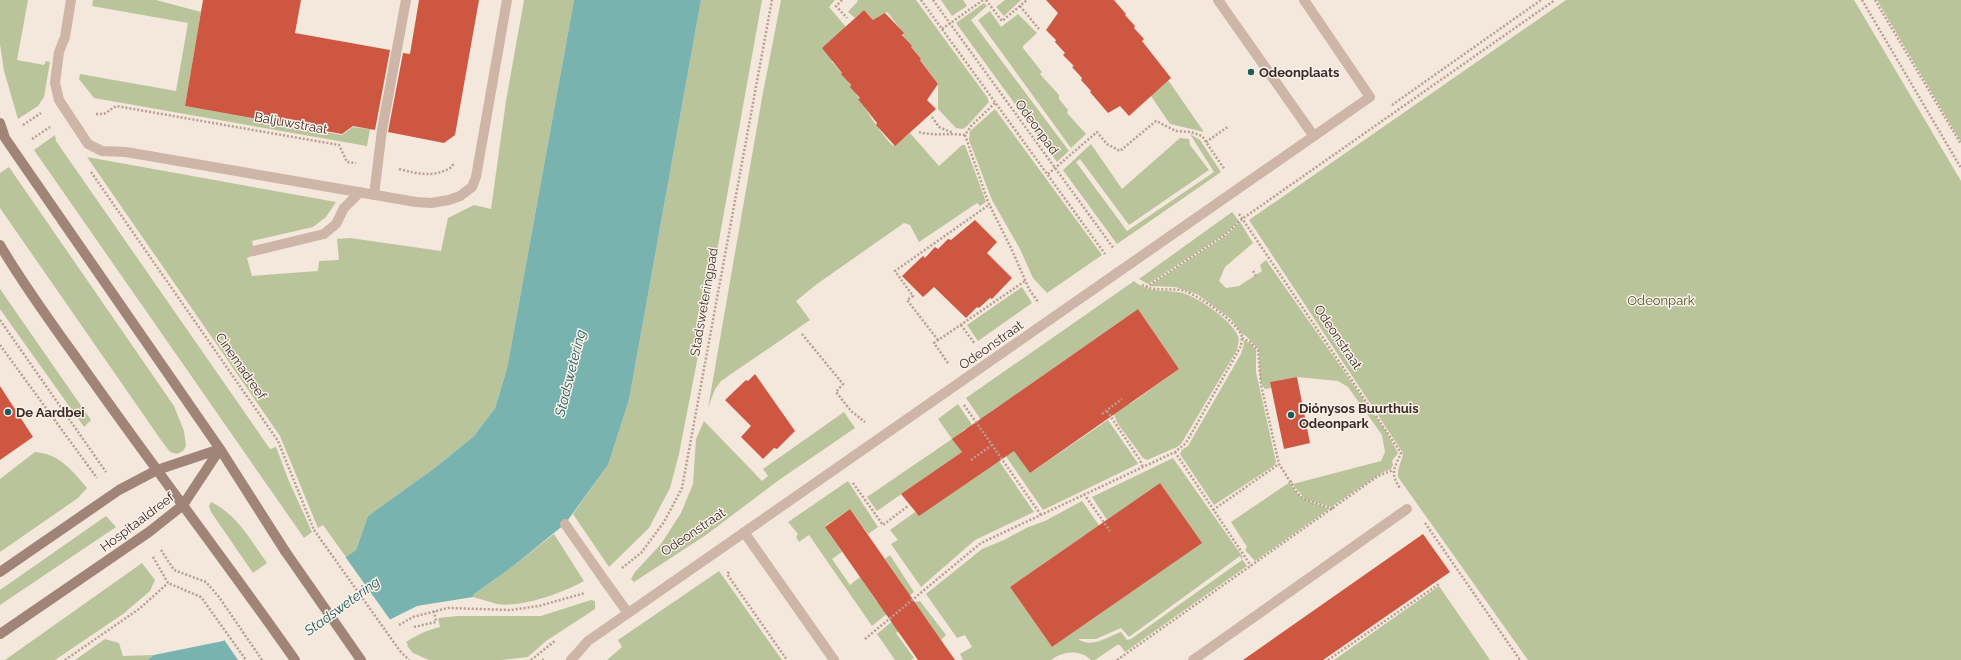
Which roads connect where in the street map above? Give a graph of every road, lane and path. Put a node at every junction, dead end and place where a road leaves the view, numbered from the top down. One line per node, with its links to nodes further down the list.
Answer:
1 (72, 0): 21 (street)
2 (406, 0): 35 (street)
3 (507, 0): 42 (street)
4 (772, 0): 90 (path, Stadsweteringpad)
5 (842, 0): 17 (path)
6 (921, 0): 19 (path, Odeonpad)
7 (933, 0): 18 (path, Odeonpad)
8 (983, 0): 18 (path)
9 (986, 0): 16 (path)
10 (1028, 0): 16 (path)
11 (1218, 0): 30 (street)
12 (1304, 0): 30 (street)
13 (1555, 0): 44 (path)
14 (1862, 0): 37 (path)
15 (1875, 0): 33 (path)
16 (1020, 6): 20 (path)
17 (847, 18)
18 (950, 22): 19 (path); 36 (path, Odeonpad)
19 (942, 29): 22 (path, Odeonpad)
20 (1039, 29)
21 (59, 100): 31 (path); 40 (street)
22 (995, 103): 29 (path); 39 (path, Odeonpad)
23 (91, 114): 35 (path, Baljuwstraat)
24 (932, 117): 28 (path)
25 (0, 123): 31 (main road)
26 (1229, 126): 32 (path)
27 (919, 132): 28 (path)
28 (955, 134): 29 (path)
29 (965, 135): 43 (path)
30 (1313, 135): 41 (street)
31 (5, 138): 66 (main road)
32 (1206, 142): 36 (path, Odeonstraat); 41 (path, Odeonstraat)
33 (1961, 144)
34 (454, 160): 35 (path, Baljuwstraat)
35 (377, 166): 42 (street)
36 (1054, 168): 39 (path, Odeonstraat); 47 (path, Odeonpad)
37 (1961, 168)
38 (90, 171): 106 (path, Cinemadreef, bridge)
39 (1048, 174): 47 (path, Odeonpad)
40 (360, 192): 42 (street); 46 (street)
41 (1230, 194): 44 (path, Odeonstraat); 48 (street, Odeonstraat)
42 (374, 195)
43 (990, 204): 51 (path); 58 (path, Odeonstraat)
44 (1242, 219): 52 (path); 73 (path, Odeonstraat)
45 (0, 245): 72 (main road)
46 (254, 251)
47 (1108, 257): 48 (path)
48 (1122, 269): 52 (path); 60 (street, Odeonstraat)
49 (1252, 271): 50 (path)
50 (1256, 276)
51 (1025, 281): 53 (path); 55 (path)
52 (1146, 287): 57 (path)
53 (1041, 305)
54 (0, 320): 74 (path)
55 (961, 325): 58 (path); 59 (path, Odeonstraat)
56 (802, 334): 64 (path)
57 (1242, 338): 67 (path); 70 (path)
58 (938, 340): 60 (path, Odeonstraat)
59 (978, 349)
60 (952, 387): 65 (path, Odeonstraat); 69 (street, Odeonstraat)
61 (1122, 399): 62 (path)
62 (1107, 411): 63 (path); 71 (path)
63 (1102, 414)
64 (869, 425)
65 (992, 445): 68 (path); 82 (path, Odeonstraat)
66 (220, 449): 72 (main road); 77 (main road, Hospitaaldreef); 105 (main road, bridge)
67 (1175, 452): 71 (path); 81 (path)
68 (971, 460)
69 (840, 464): 78 (path); 87 (street, Odeonstraat)
70 (1279, 464): 79 (path); 81 (path)
71 (1143, 468): 76 (path)
72 (157, 470): 74 (main road); 77 (main road)
73 (1393, 470): 75 (path); 79 (path)
74 (119, 490): 89 (main road)
75 (1402, 491)
76 (1084, 494): 82 (path); 85 (path)
77 (183, 505): 86 (main road, Hospitaaldreef); 104 (main road)
78 (908, 506)
79 (1333, 509): 88 (path)
80 (1407, 509): 111 (street)
81 (1213, 510): 88 (path)
82 (1041, 515): 100 (path)
83 (1423, 520): 113 (path)
84 (565, 524): 90 (street)
85 (1110, 531)
86 (150, 532): 98 (main road, Hospitaaldreef); 103 (path)
87 (744, 532): 95 (street, Odeonstraat); 109 (street)
88 (1251, 566): 110 (path)
89 (0, 572)
90 (605, 581): 93 (path, Stadsweteringpad); 95 (street)
91 (168, 583): 101 (path)
92 (1439, 584): 112 (path)
93 (434, 612): 96 (path, Stadsweteringpad); 97 (path)
94 (212, 613): 102 (path)
95 (628, 613): 108 (street, Odeonstraat)
96 (399, 625)
97 (414, 627)
98 (0, 634)
99 (560, 638): 107 (path)
100 (865, 638)
101 (65, 660)
102 (246, 660)
103 (262, 660)
104 (295, 660)
105 (361, 660)
106 (409, 660)
107 (531, 660)
108 (571, 660)
109 (834, 660)
110 (1116, 660)
111 (1193, 660)
112 (1328, 660)
113 (1520, 660)

